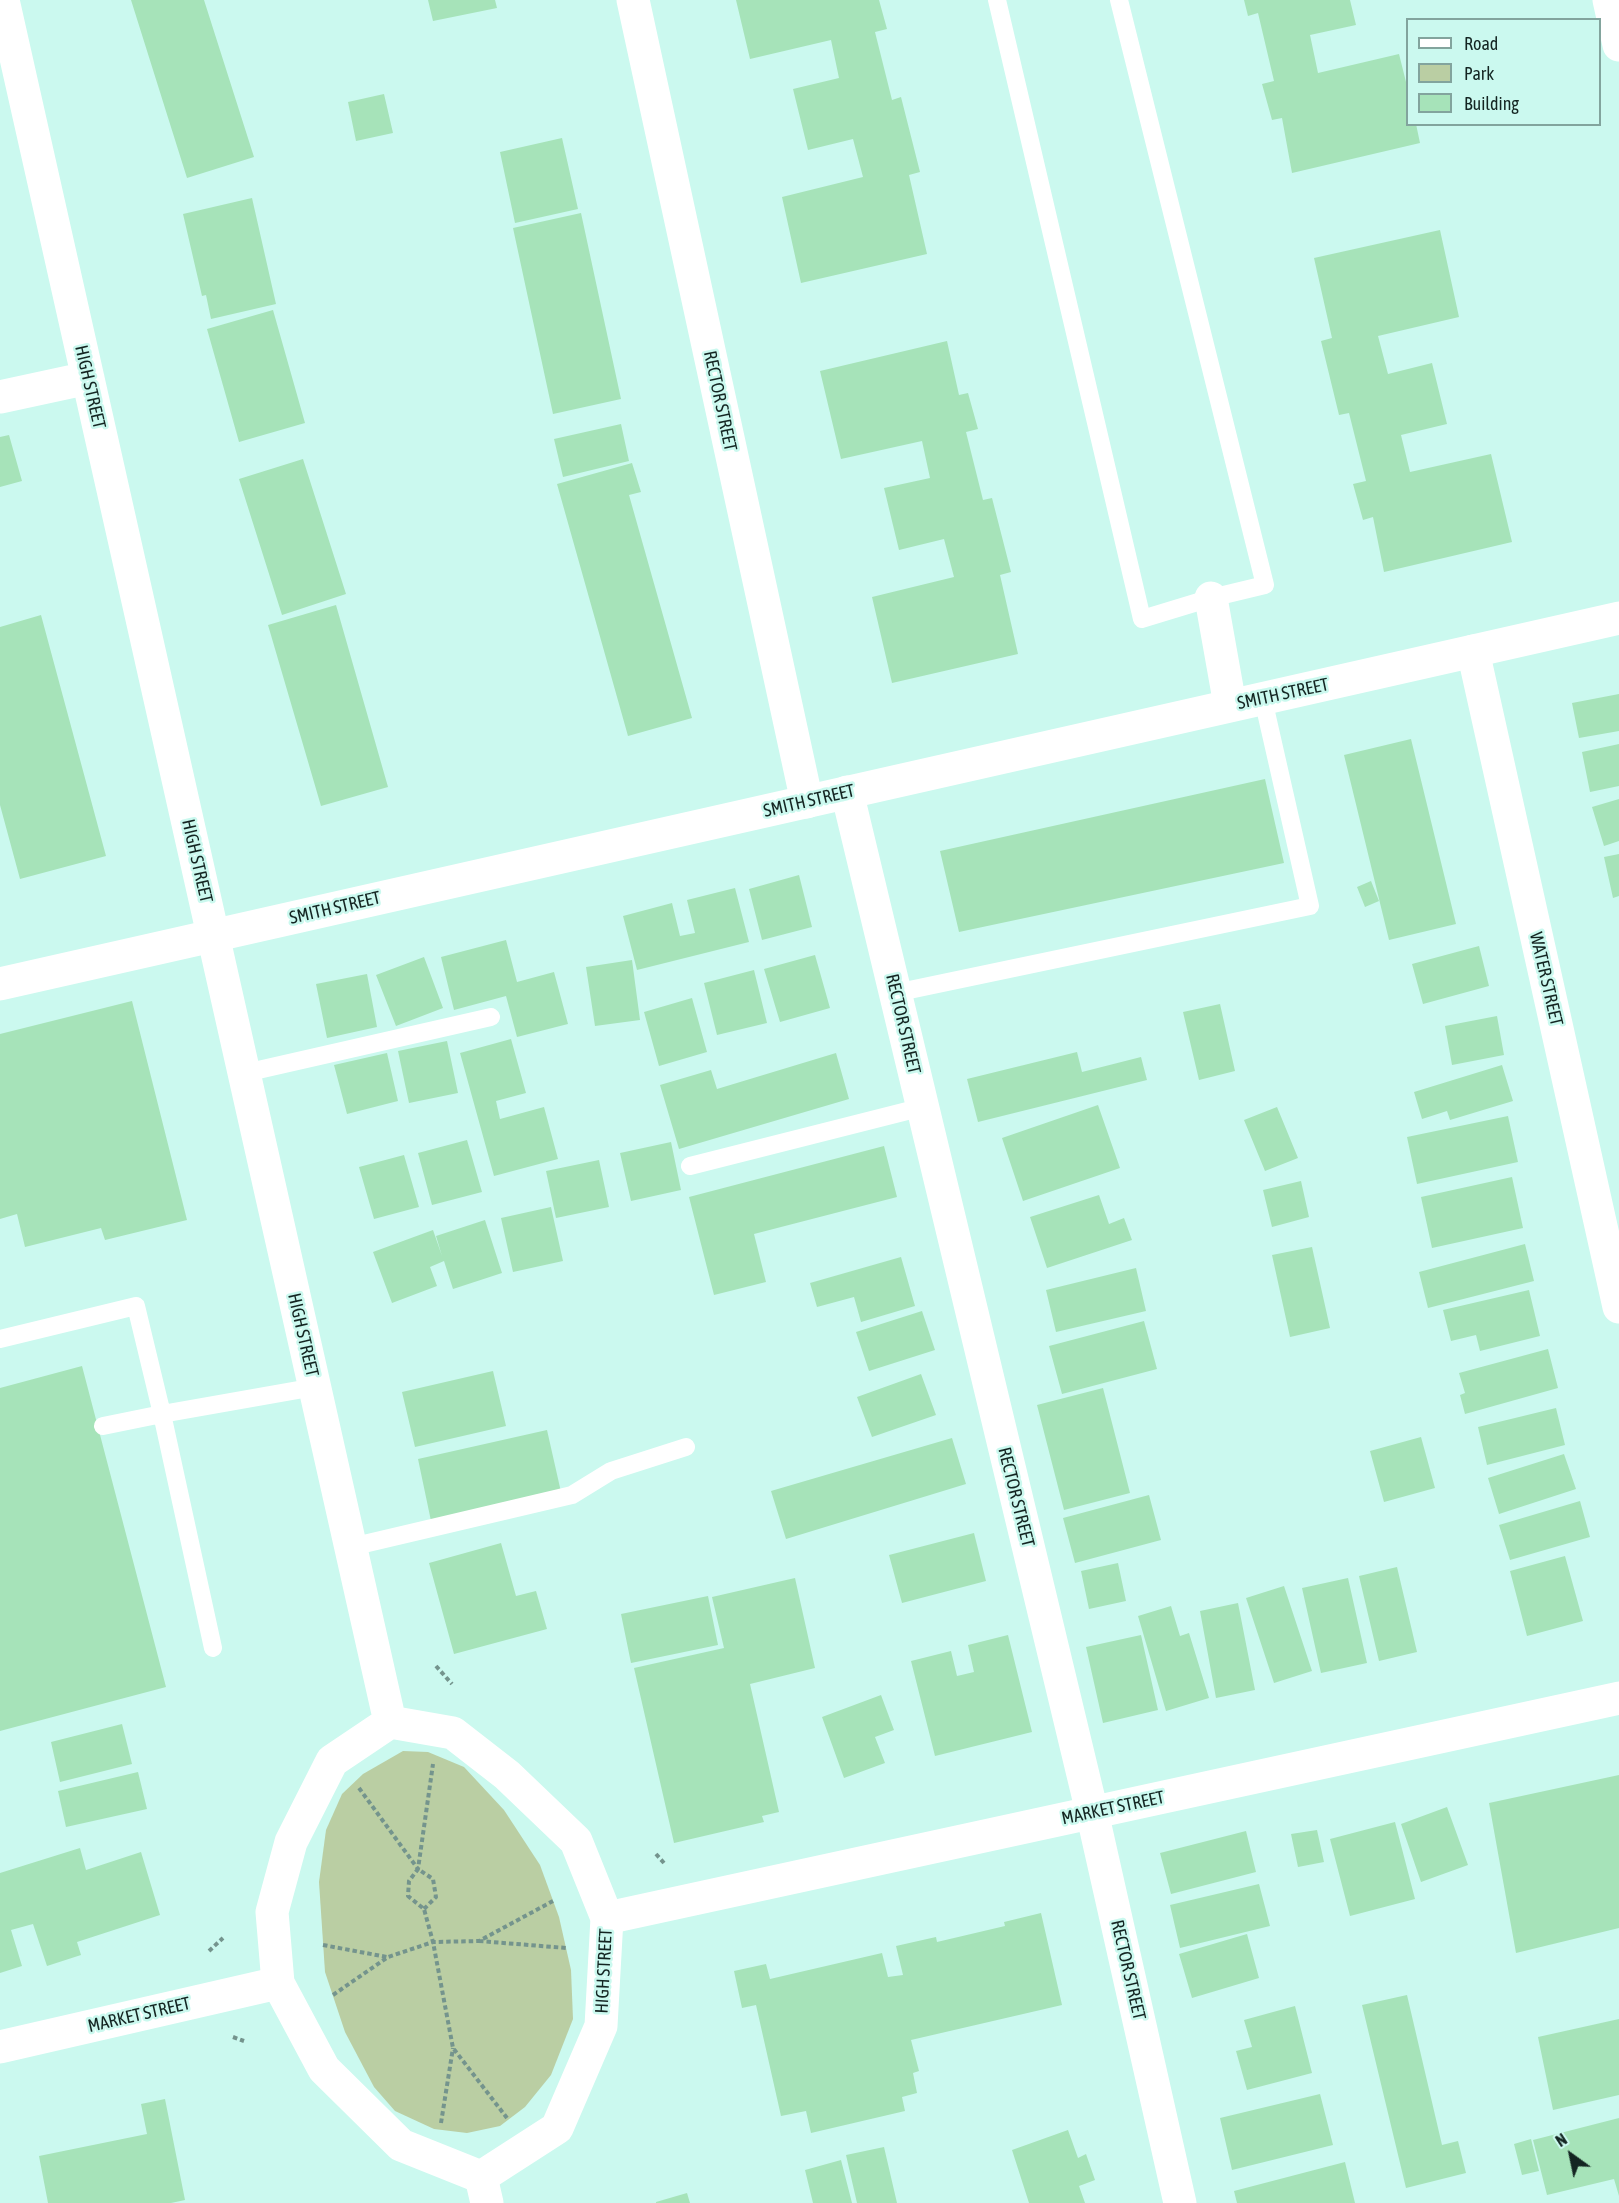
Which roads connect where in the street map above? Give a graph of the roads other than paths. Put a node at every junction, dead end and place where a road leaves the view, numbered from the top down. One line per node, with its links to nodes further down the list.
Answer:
1 (3, 0): 7 (street, HIGH STREET)
2 (633, 0): 15 (street, RECTOR STREET)
3 (997, 0): 9 (lane)
4 (1119, 0): 9 (lane)
5 (1609, 0): 6 (street)
6 (1619, 45)
7 (88, 378): 8 (street); 16 (street, HIGH STREET)
8 (0, 397)
9 (1211, 598): 13 (street)
10 (1619, 618): 11 (street, SMITH STREET)
11 (1473, 651): 12 (street, SMITH STREET); 23 (street, WATER STREET)
12 (1263, 699): 13 (street, SMITH STREET); 18 (lane)
13 (1230, 705): 14 (street, SMITH STREET)
14 (847, 792): 15 (street, SMITH STREET); 18 (street, RECTOR STREET)
15 (807, 801): 16 (street, SMITH STREET)
16 (213, 935): 17 (street, SMITH STREET); 20 (street, HIGH STREET)
17 (0, 984)
18 (895, 993): 21 (street, RECTOR STREET)
19 (490, 1017): 20 (lane)
20 (245, 1073): 25 (street, HIGH STREET)
21 (922, 1107): 22 (lane); 33 (street, RECTOR STREET)
22 (690, 1166)
23 (1619, 1307)
24 (0, 1339): 26 (lane)
25 (315, 1387): 26 (lane); 29 (street, HIGH STREET)
26 (162, 1414): 27 (lane); 30 (lane)
27 (103, 1426)
28 (686, 1447): 29 (lane)
29 (351, 1546): 32 (street, HIGH STREET)
30 (213, 1648)
31 (1619, 1698): 33 (street, MARKET STREET)
32 (390, 1722): 34 (street, HIGH STREET); 35 (street, HIGH STREET)
33 (1092, 1812): 34 (street, MARKET STREET); 38 (street, RECTOR STREET)
34 (607, 1918): 37 (street, HIGH STREET)
35 (278, 1983): 36 (street, MARKET STREET); 37 (street, HIGH STREET)
36 (0, 2047)
37 (484, 2190)
38 (1180, 2203)

